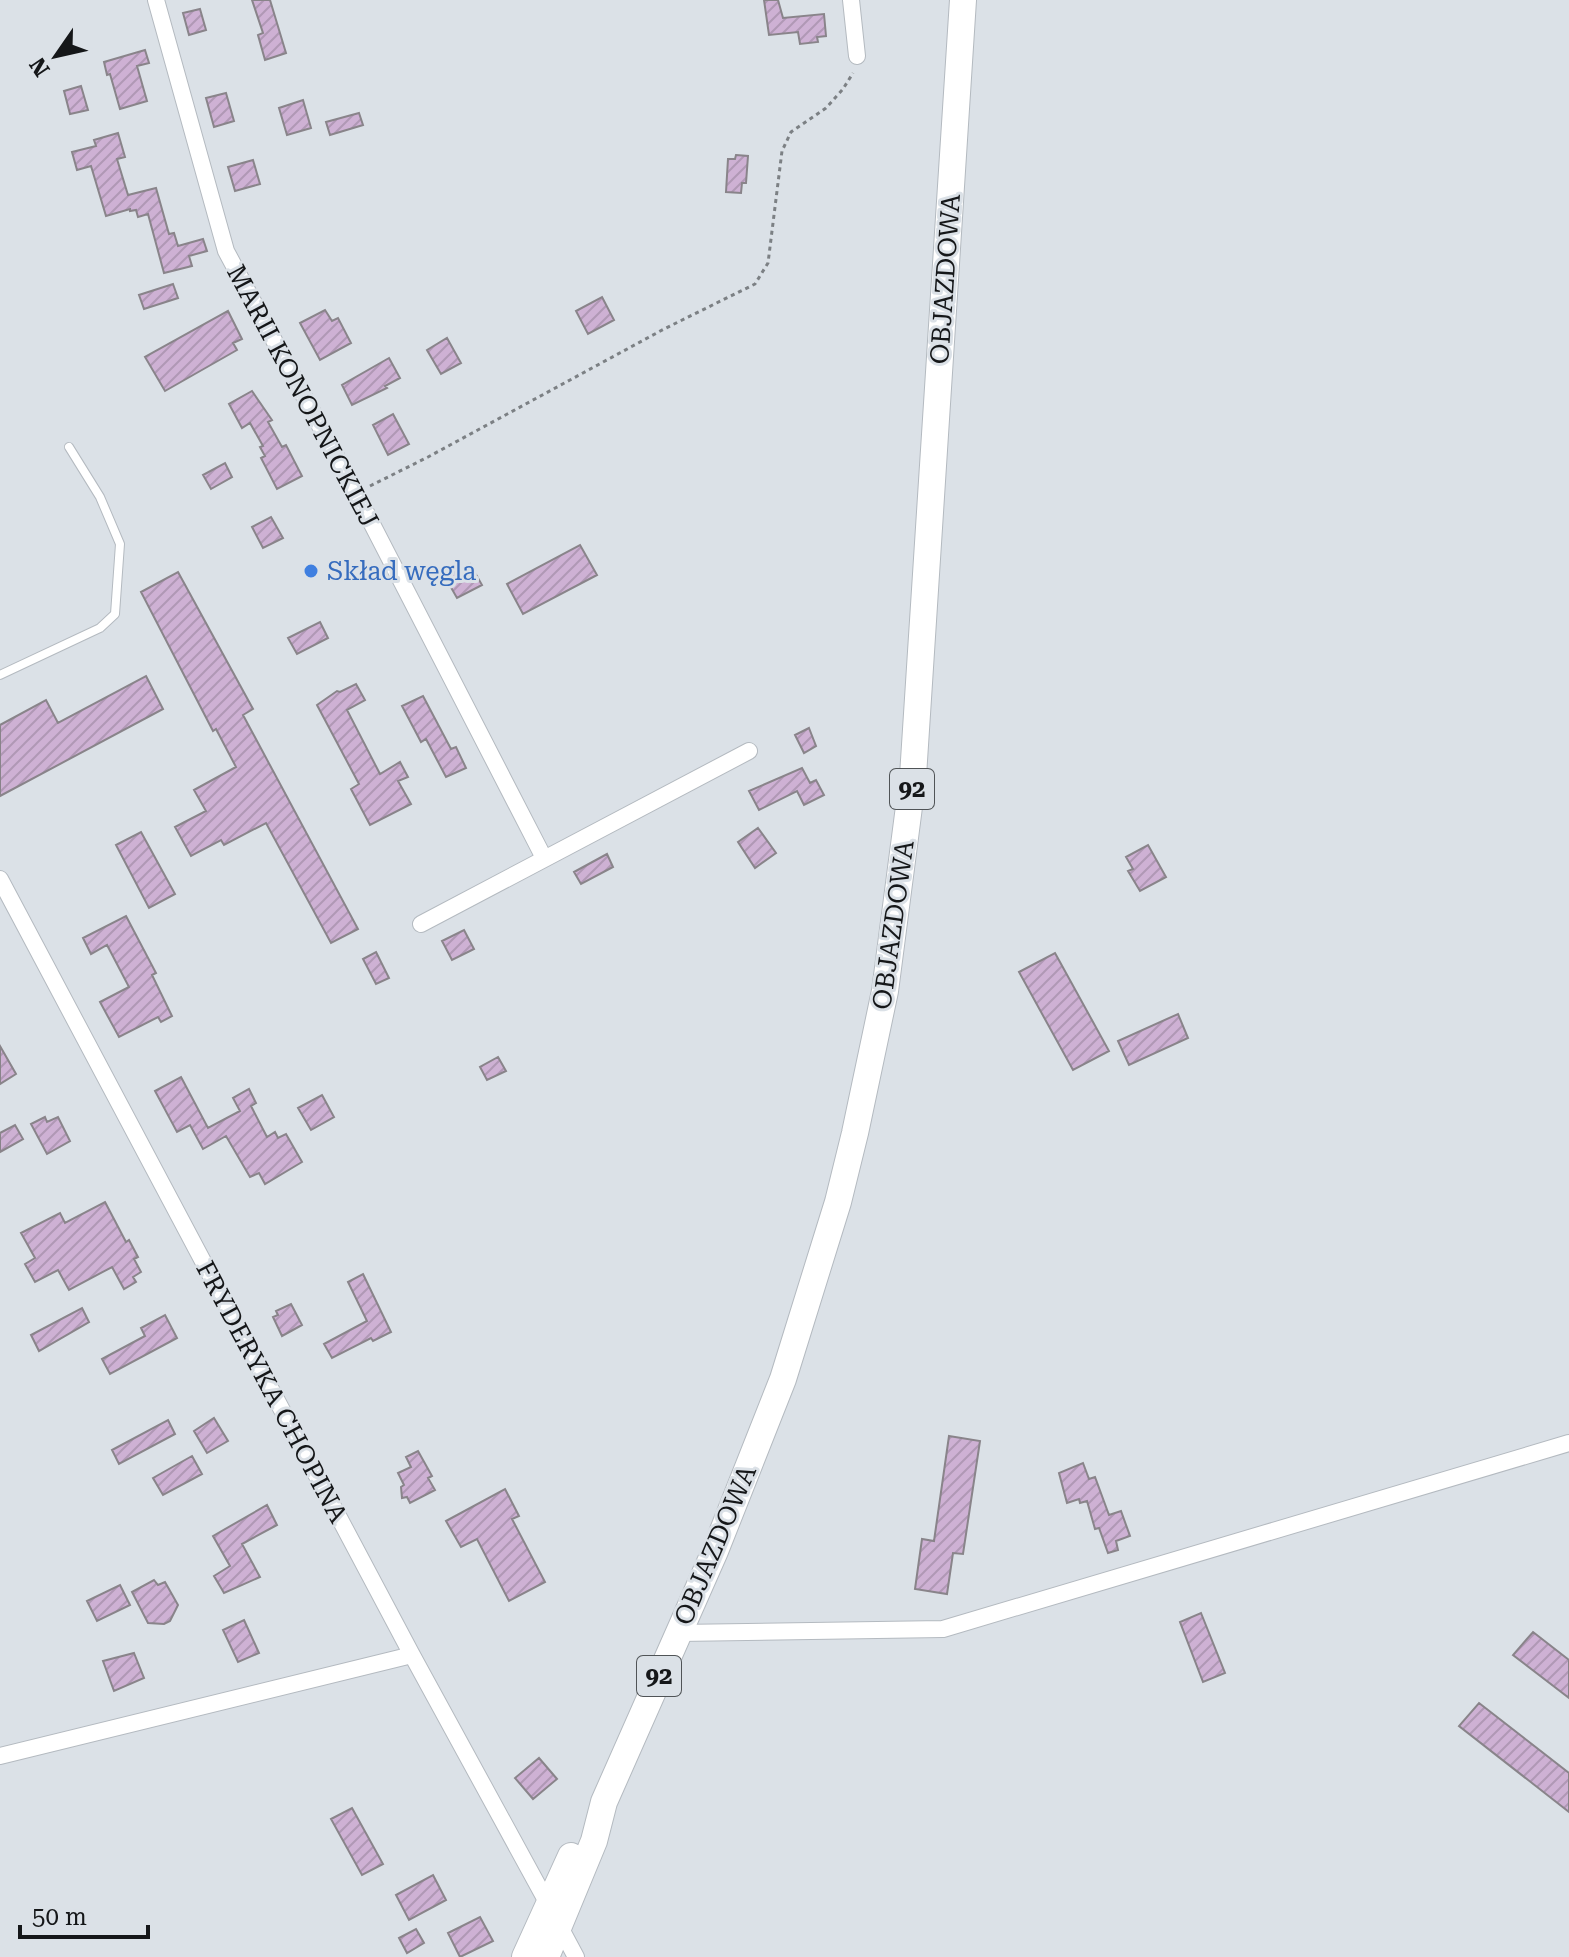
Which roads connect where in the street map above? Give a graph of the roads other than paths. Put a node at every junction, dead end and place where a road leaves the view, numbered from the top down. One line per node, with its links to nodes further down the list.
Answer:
1 (156, 0): 8 (street, MARII KONOPNICKIEJ)
2 (851, 0): 4 (street)
3 (963, 0): 12 (main road, OBJAZDOWA / 92)
4 (857, 56)
5 (69, 447): 6 (lane)
6 (0, 675)
7 (749, 751): 8 (street)
8 (544, 858): 10 (street)
9 (0, 879): 13 (street, FRYDERYKA CHOPINA)
10 (421, 924)
11 (1569, 1443): 12 (street)
12 (678, 1633): 15 (main road, OBJAZDOWA / 92)
13 (412, 1655): 14 (street); 15 (street, FRYDERYKA CHOPINA)
14 (0, 1756)
15 (554, 1916): 16 (main road, OBJAZDOWA / 92); 17 (main road, OBJAZDOWA / 92); 18 (street, FRYDERYKA CHOPINA)
16 (525, 1957)
17 (546, 1957)
18 (576, 1957)

